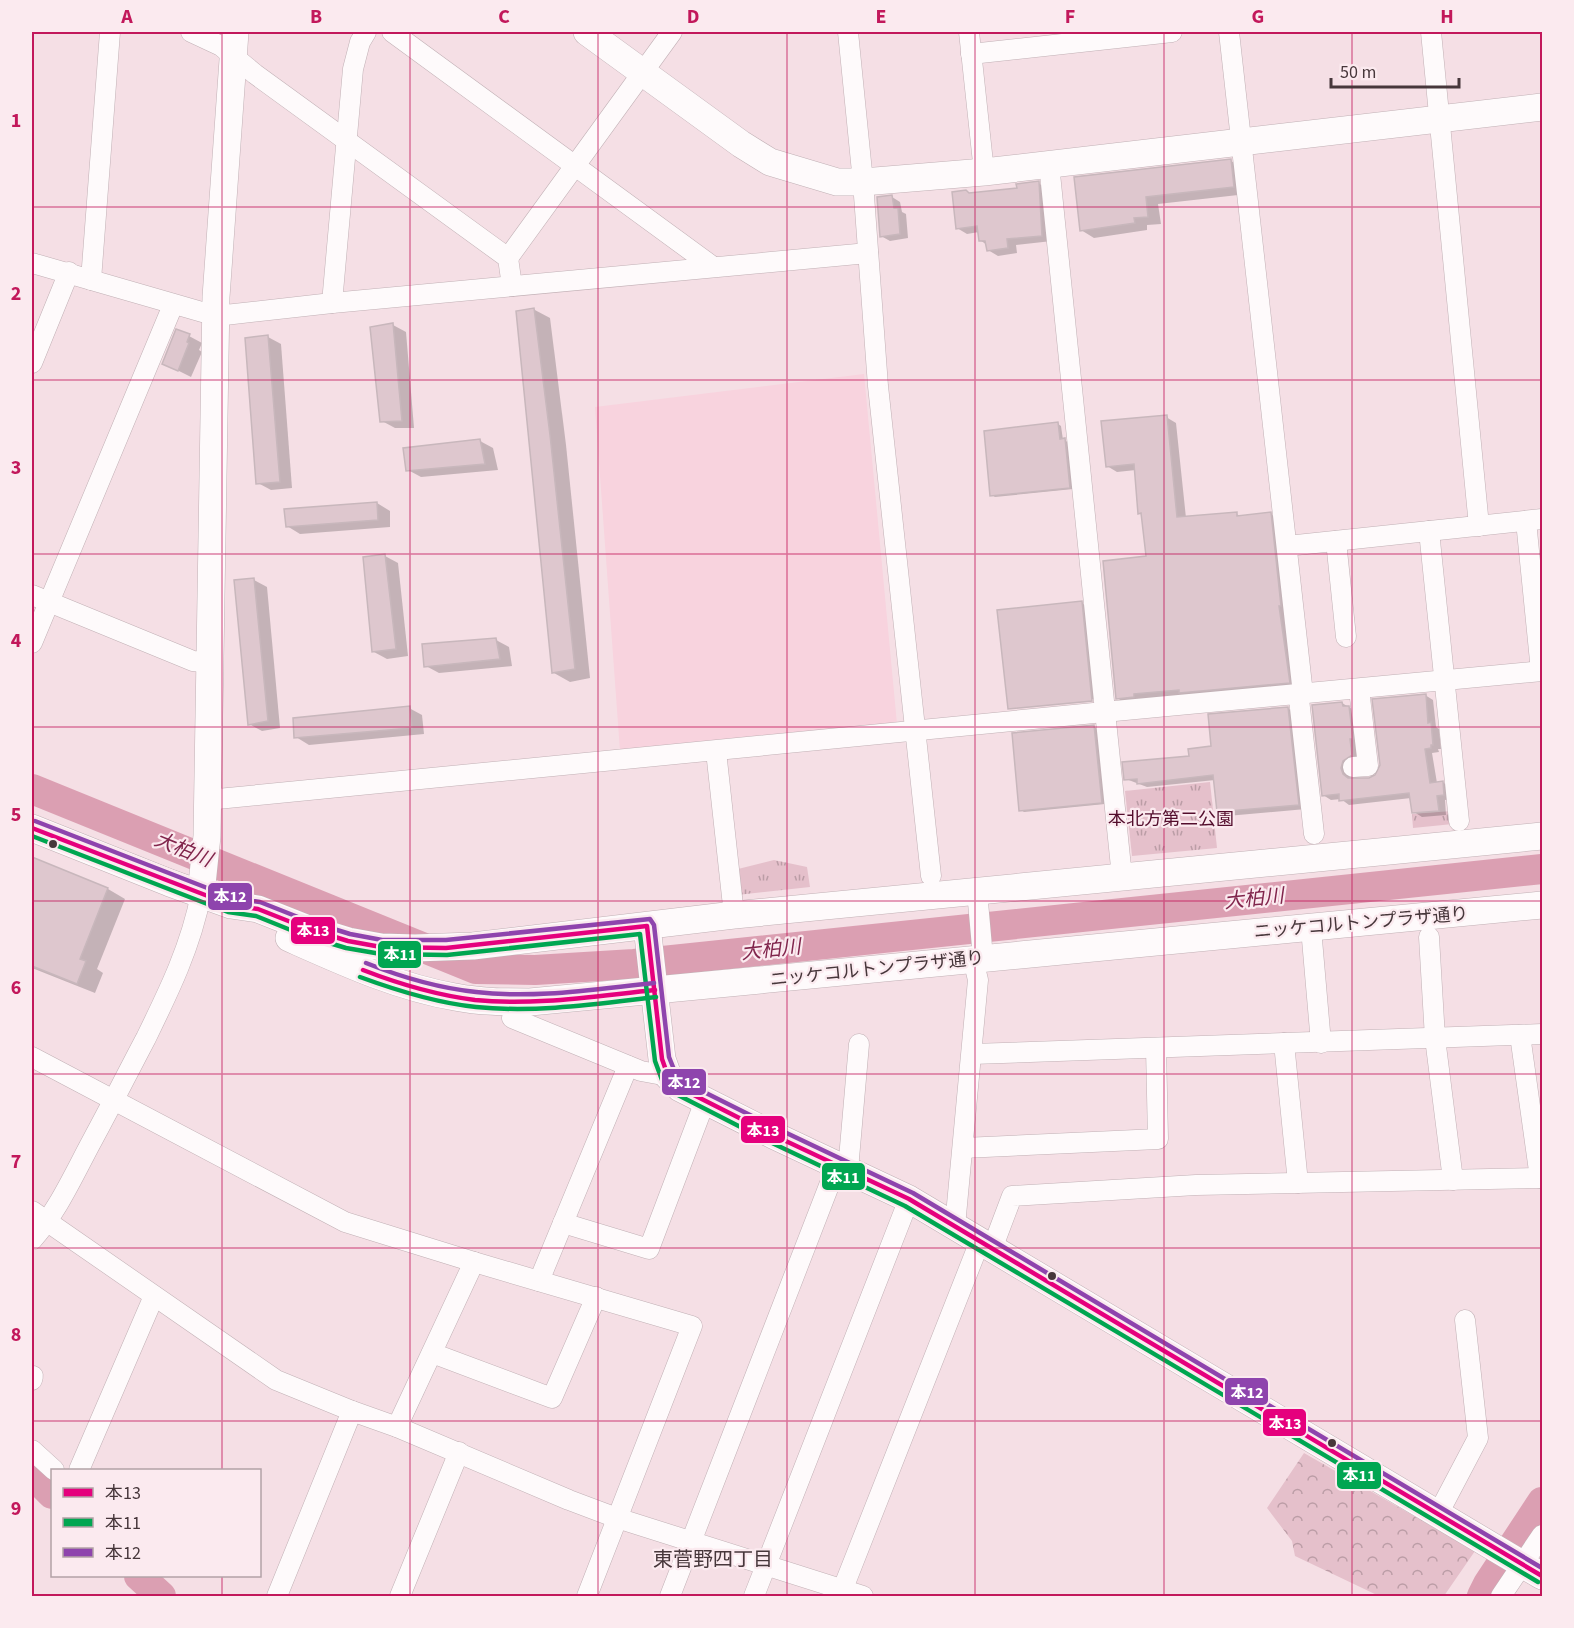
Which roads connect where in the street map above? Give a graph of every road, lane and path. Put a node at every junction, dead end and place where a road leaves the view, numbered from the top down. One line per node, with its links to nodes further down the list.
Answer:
1 (110, 32): 28 (street)
2 (191, 32): 12 (street)
3 (366, 32): 17 (street)
4 (392, 32): 20 (street)
5 (587, 32): 14 (street)
6 (672, 32): 14 (street)
7 (848, 32): 22 (street)
8 (969, 32): 13 (street)
9 (1172, 32): 13 (street)
10 (1229, 32): 18 (street)
11 (1431, 32): 16 (street)
12 (234, 43): 17 (street); 32 (street)
13 (971, 54): 21 (street)
14 (642, 73): 20 (street); 22 (street)
15 (1542, 107): 16 (street)
16 (1440, 119): 18 (street); 35 (street)
17 (347, 140): 24 (street); 30 (street)
18 (1242, 141): 19 (street); 38 (street)
19 (1049, 164): 21 (street); 47 (street)
20 (575, 166): 24 (street); 26 (street)
21 (984, 172): 22 (street)
22 (863, 182): 23 (street)
23 (868, 253): 26 (street); 48 (street)
24 (508, 258): 29 (street)
25 (32, 262): 27 (street)
26 (712, 266): 29 (street)
27 (69, 272): 28 (street); 33 (street)
28 (91, 280): 31 (street)
29 (513, 286): 30 (street)
30 (332, 303): 32 (street)
31 (173, 304): 32 (street); 39 (street)
32 (216, 316): 42 (street)
33 (32, 363)
34 (1534, 520): 35 (street); 43 (street)
35 (1479, 526): 36 (street)
36 (1429, 531): 37 (street); 44 (street)
37 (1336, 541): 38 (street); 40 (street)
38 (1287, 546): 46 (street)
39 (40, 598): 41 (street); 42 (street)
40 (1346, 637)
41 (32, 643)
42 (211, 663): 51 (street)
43 (1541, 671): 44 (street)
44 (1444, 681): 45 (street); 52 (street)
45 (1359, 689): 46 (street); 50 (street)
46 (1303, 694): 47 (street); 54 (street)
47 (1104, 712): 48 (street); 57 (street)
48 (915, 730): 49 (street); 56 (street)
49 (716, 750): 51 (street); 62 (street)
50 (1353, 767)
51 (207, 800): 58 (street)
52 (1459, 821)
53 (32, 828): 58 (street, ニッケコルトンプラザ通り)
54 (1314, 834)
55 (1542, 836): 57 (street, ニッケコルトンプラザ通り)
56 (931, 876)
57 (1122, 877): 59 (street, ニッケコルトンプラザ通り)
58 (202, 884): 60 (street, ニッケコルトンプラザ通り); 80 (street)
59 (977, 891): 62 (street, ニッケコルトンプラザ通り); 66 (street)
60 (231, 905): 64 (street, ニッケコルトンプラザ通り); 67 (street, ニッケコルトンプラザ通り)
61 (1542, 906): 63 (street, ニッケコルトンプラザ通り)
62 (734, 915): 64 (street, ニッケコルトンプラザ通り)
63 (1311, 928): 66 (street, ニッケコルトンプラザ通り); 73 (street)
64 (648, 931): 67 (street)
65 (1430, 937): 71 (street)
66 (978, 959): 67 (street, ニッケコルトンプラザ通り); 76 (street)
67 (654, 983): 79 (street)
68 (512, 1018): 78 (street)
69 (1542, 1034): 70 (street)
70 (1520, 1035): 71 (street); 84 (street)
71 (1435, 1038): 73 (street); 85 (street)
72 (1284, 1043): 73 (street); 75 (street); 86 (street)
73 (1321, 1043)
74 (860, 1044): 83 (street)
75 (1156, 1048): 76 (street); 82 (street)
76 (972, 1054): 82 (street)
77 (32, 1057): 80 (street)
78 (628, 1065): 79 (street); 90 (street)
79 (668, 1076): 81 (street)
80 (114, 1101): 89 (street); 94 (street)
81 (705, 1101): 83 (street); 90 (street)
82 (963, 1148): 91 (street)
83 (843, 1168): 87 (street); 109 (street)
84 (1541, 1178): 85 (street)
85 (1453, 1180): 86 (street)
86 (1298, 1183): 93 (street)
87 (909, 1199): 91 (street); 110 (street)
88 (32, 1211): 89 (street)
89 (48, 1222): 92 (street); 96 (street)
90 (562, 1223): 95 (street)
91 (955, 1226): 93 (street)
92 (32, 1240)
93 (986, 1245): 106 (street); 112 (street)
94 (474, 1262): 95 (street); 99 (street)
95 (539, 1281): 97 (street)
96 (154, 1296): 100 (street); 105 (street)
97 (596, 1297): 99 (street); 107 (street)
98 (1465, 1320): 106 (street)
99 (432, 1353): 101 (street)
100 (352, 1411): 101 (street); 113 (street)
101 (397, 1427): 103 (street)
102 (32, 1450): 104 (street)
103 (459, 1452): 107 (street); 114 (street)
104 (53, 1469)
105 (79, 1469)
106 (1438, 1514): 111 (street)
107 (617, 1518): 109 (street); 115 (street)
108 (1542, 1535): 111 (street)
109 (691, 1542): 110 (street); 116 (street)
110 (766, 1566): 112 (street); 117 (street)
111 (1533, 1570): 119 (street)
112 (841, 1593): 118 (street)
113 (277, 1596)
114 (400, 1596)
115 (588, 1596)
116 (670, 1596)
117 (754, 1596)
118 (863, 1596)
119 (1501, 1596)

